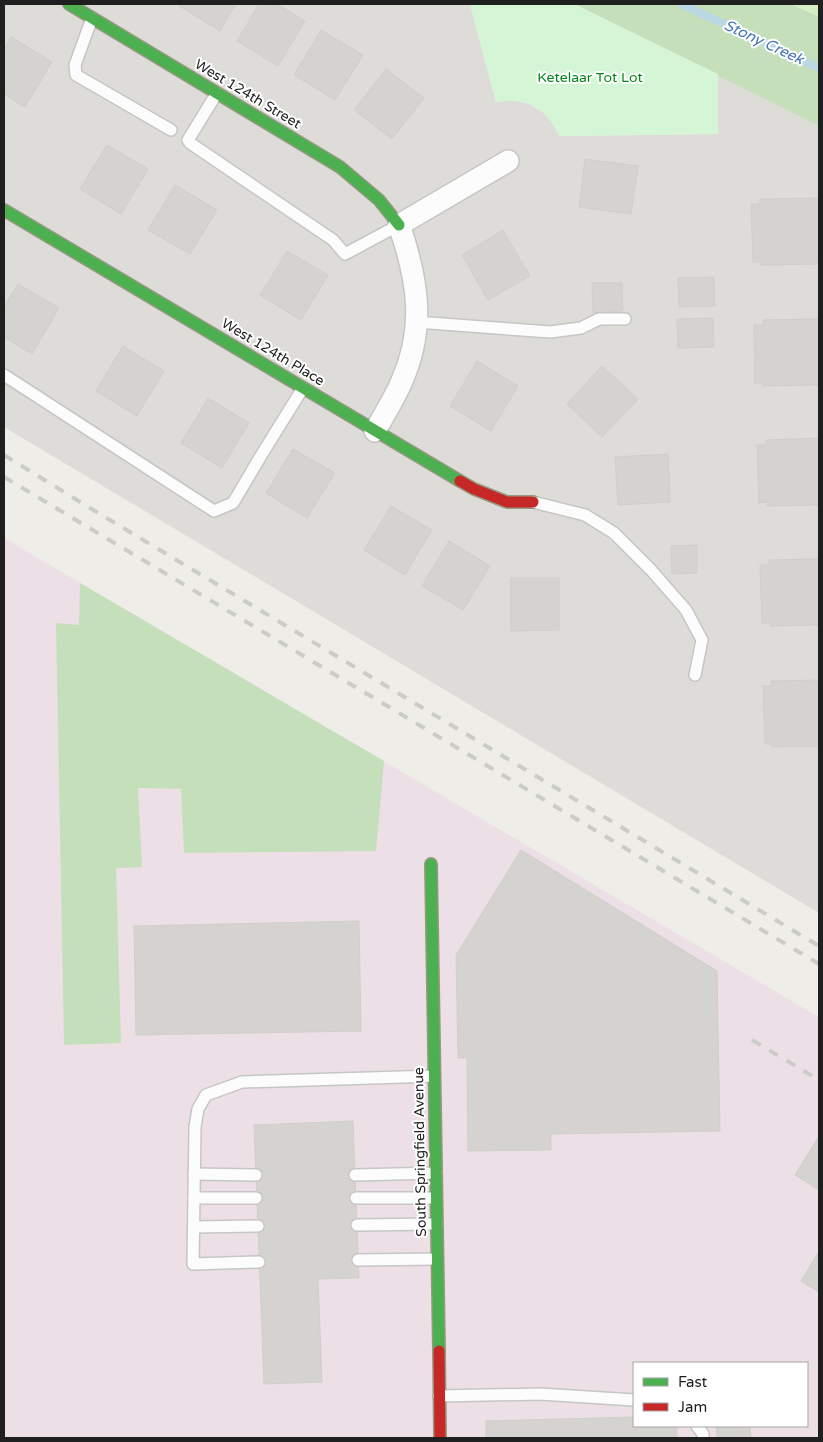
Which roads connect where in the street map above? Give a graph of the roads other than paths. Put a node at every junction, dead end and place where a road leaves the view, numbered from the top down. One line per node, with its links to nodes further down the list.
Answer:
1 (69, 4): 2 (street, West 124th Street)
2 (92, 18): 3 (street, West 124th Street); 4 (lane)
3 (217, 93): 7 (street, West 124th Street); 7 (lane)
4 (171, 130)
5 (508, 161): 7 (street)
6 (4, 210): 11 (street, West 124th Place)
7 (400, 225): 9 (street)
8 (625, 320): 9 (lane)
9 (416, 322): 12 (street)
10 (4, 375): 11 (lane)
11 (303, 388): 12 (street, West 124th Place)
12 (376, 431): 13 (street, West 124th Place)
13 (533, 502): 14 (lane)
14 (696, 675)
15 (431, 864): 16 (street, South Springfield Avenue)
16 (434, 1076): 17 (street, South Springfield Avenue); 18 (lane)
17 (436, 1173): 20 (lane); 24 (street, South Springfield Avenue)
18 (194, 1174): 19 (lane); 21 (lane)
19 (256, 1175)
20 (355, 1175)
21 (194, 1198): 22 (lane); 28 (lane)
22 (256, 1198)
23 (356, 1198): 24 (lane)
24 (436, 1198): 25 (street, South Springfield Avenue)
25 (437, 1224): 26 (lane); 29 (street, South Springfield Avenue)
26 (357, 1225)
27 (258, 1226): 28 (lane)
28 (194, 1228): 31 (lane)
29 (437, 1259): 30 (lane); 32 (street, South Springfield Avenue)
30 (358, 1260)
31 (259, 1262)
32 (439, 1396): 33 (lane); 35 (street, South Springfield Avenue)
33 (633, 1400)
34 (698, 1427): 36 (lane)
35 (440, 1438)
36 (703, 1438)

